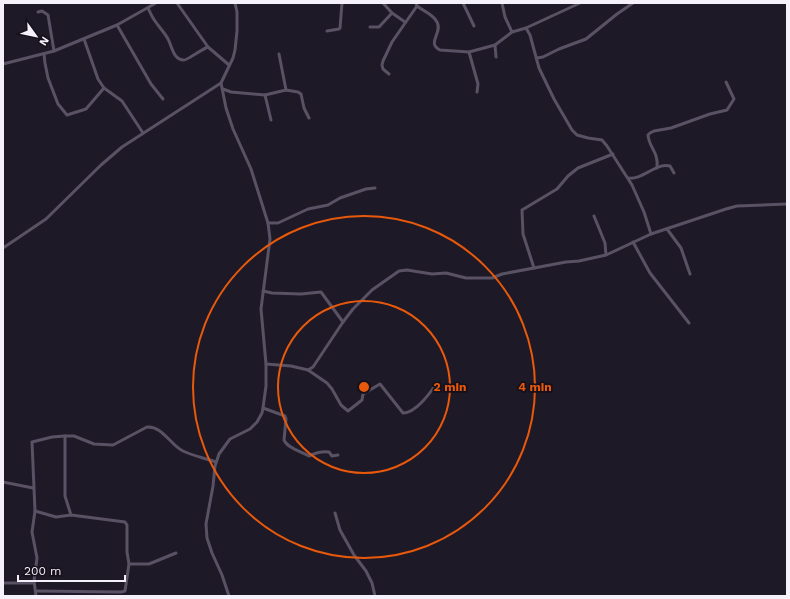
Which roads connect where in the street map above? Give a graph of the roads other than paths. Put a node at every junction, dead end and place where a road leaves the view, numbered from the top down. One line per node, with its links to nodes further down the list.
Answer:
1 (156, 3): 11 (street)
2 (177, 3): 23 (street)
3 (235, 3): 31 (street)
4 (342, 3): 19 (street)
5 (383, 3): 13 (street)
6 (463, 3): 16 (street)
7 (502, 3): 20 (street)
8 (580, 3): 18 (street)
9 (633, 3): 29 (street)
10 (416, 5): 14 (street); 25 (street)
11 (148, 8): 15 (street); 23 (street)
12 (38, 12): 24 (street)
13 (392, 13): 14 (street); 17 (street)
14 (405, 22): 32 (street)
15 (117, 25): 21 (street); 40 (street)
16 (474, 26)
17 (370, 27)
18 (526, 28): 20 (street); 29 (street)
19 (328, 31)
20 (512, 32): 22 (street)
21 (84, 39): 24 (street); 35 (street)
22 (495, 45): 25 (street); 28 (street)
23 (208, 47): 31 (street)
24 (54, 51): 26 (street)
25 (469, 52): 38 (street)
26 (44, 54): 30 (street); 35 (street)
27 (279, 54): 37 (street)
28 (496, 57)
29 (536, 58): 44 (street)
30 (3, 64)
31 (230, 65): 34 (street)
32 (389, 74)
33 (726, 82): 45 (street)
34 (221, 83): 36 (street); 43 (street)
35 (104, 88): 43 (street)
36 (223, 89): 39 (street); 53 (street)
37 (286, 90): 39 (street); 41 (street)
38 (477, 92)
39 (265, 95): 42 (street)
40 (163, 99)
41 (309, 118)
42 (271, 120)
43 (143, 133): 57 (street)
44 (613, 154): 47 (street); 59 (street)
45 (657, 168): 46 (street); 48 (street)
46 (674, 173)
47 (628, 178): 48 (street); 49 (street)
48 (634, 179): 49 (street)
49 (632, 185): 55 (street)
50 (375, 188): 53 (street)
51 (787, 204): 54 (street)
52 (594, 216): 58 (street)
53 (268, 223): 61 (street)
54 (667, 229): 55 (street); 60 (street)
55 (651, 234): 56 (street)
56 (633, 242): 58 (street); 63 (street)
57 (3, 248)
58 (606, 255): 59 (street)
59 (534, 268): 62 (street)
60 (690, 274)
61 (263, 291): 62 (street); 64 (street)
62 (342, 322): 65 (street)
63 (689, 323)
64 (266, 364): 65 (street); 67 (street)
65 (308, 370): 66 (street)
66 (437, 383)
67 (263, 408): 69 (street); 70 (street)
68 (64, 436): 70 (street); 72 (street); 75 (street)
69 (338, 455)
70 (216, 462): 82 (street)
71 (3, 482): 72 (street)
72 (33, 488): 73 (street)
73 (35, 511): 75 (street); 79 (street)
74 (335, 513): 83 (street)
75 (71, 515): 77 (street)
76 (176, 553): 77 (street)
77 (129, 564): 80 (street)
78 (3, 583): 79 (street)
79 (34, 583): 80 (street)
80 (36, 591): 81 (street)
81 (36, 596)
82 (229, 596)
83 (375, 596)

